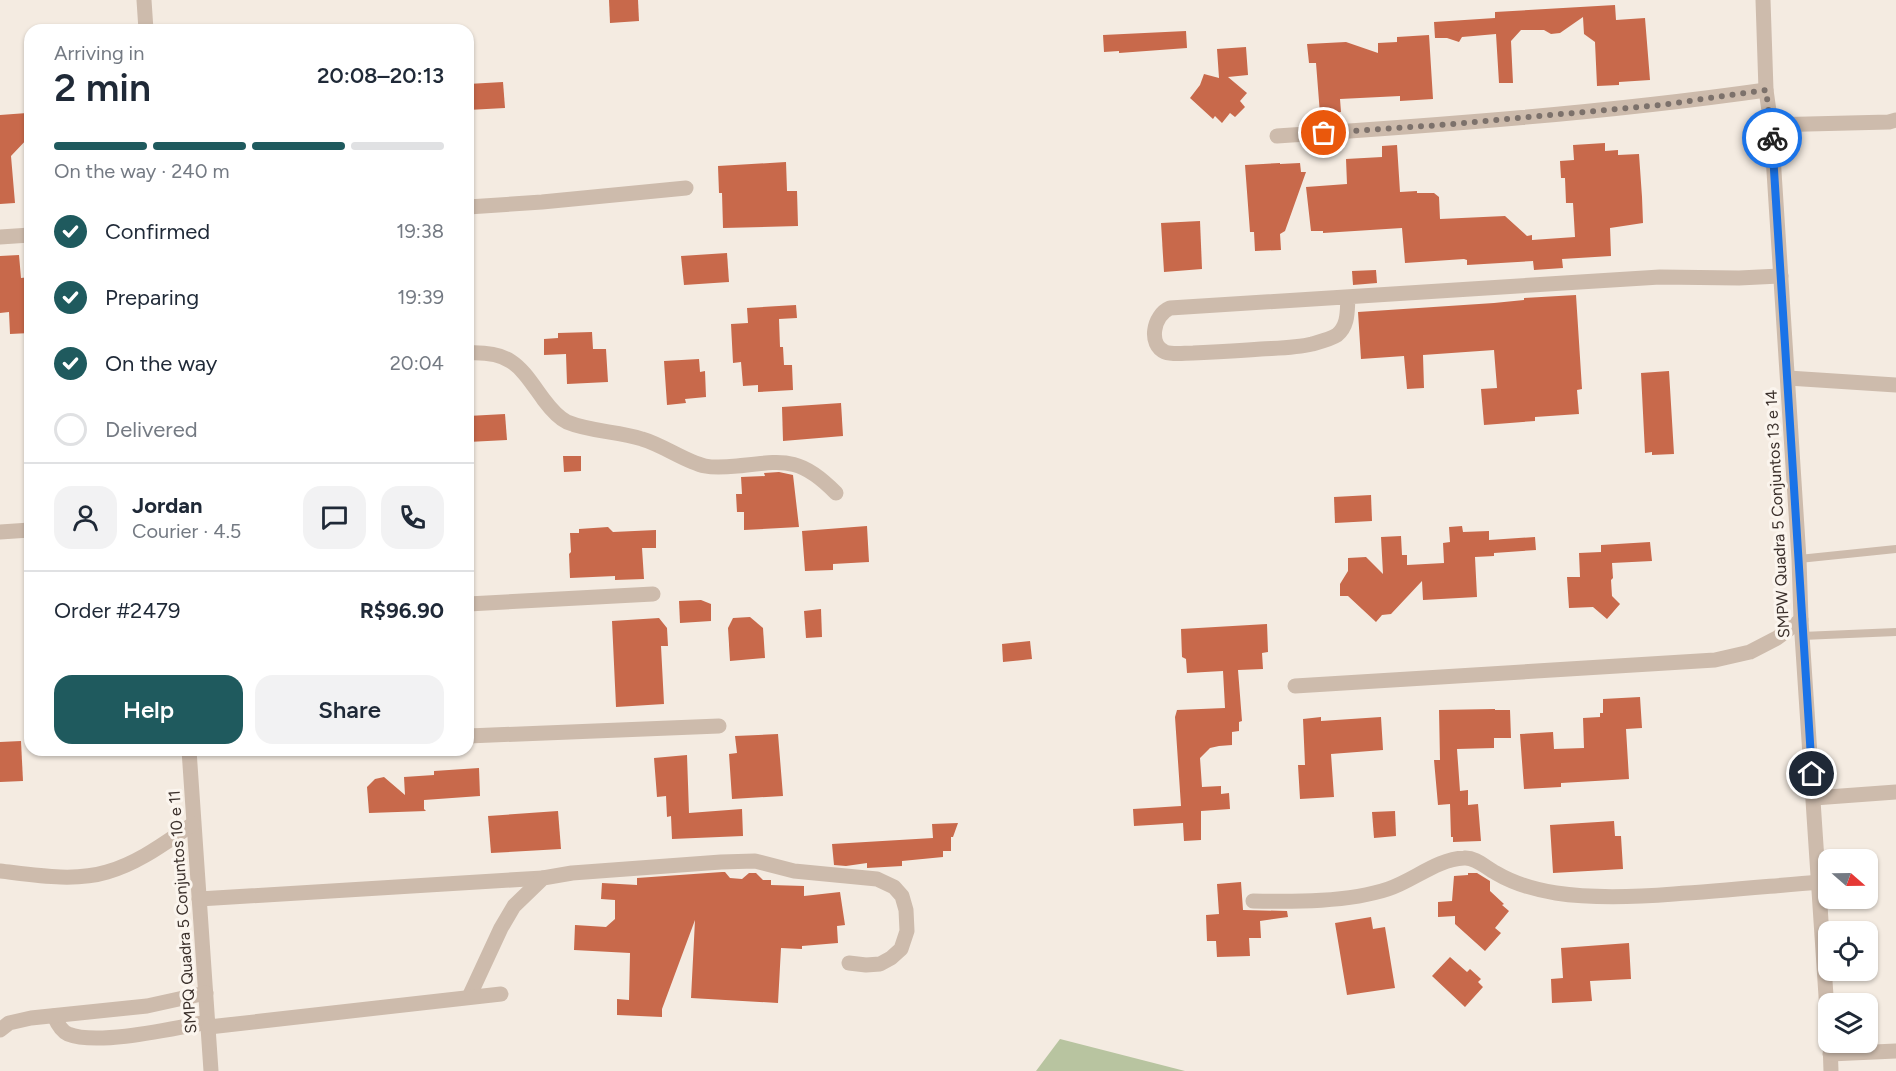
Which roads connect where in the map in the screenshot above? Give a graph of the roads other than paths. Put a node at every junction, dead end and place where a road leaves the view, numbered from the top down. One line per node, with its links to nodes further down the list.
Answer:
1 (144, 0): 3 (street)
2 (1762, 0): 4 (street, SMPW Quadra 5 Conjuntos 13 e 14)
3 (146, 24)
4 (1766, 90): 6 (street, SMPW Quadra 5 Conjuntos 13 e 14); 7 (street)
5 (1896, 120): 6 (street)
6 (1771, 124): 12 (street, SMPW Quadra 5 Conjuntos 13 e 14)
7 (1277, 136)
8 (686, 188): 9 (street)
9 (474, 207)
10 (24, 235): 11 (street)
11 (0, 237)
12 (1781, 276): 13 (street); 15 (street, SMPW Quadra 5 Conjuntos 13 e 14)
13 (1348, 297): 13 (street)
14 (474, 354): 17 (street)
15 (1788, 378): 16 (street); 21 (street, SMPW Quadra 5 Conjuntos 13 e 14)
16 (1896, 385)
17 (836, 493)
18 (24, 530): 19 (street)
19 (0, 532)
20 (1896, 549): 21 (lane)
21 (1799, 560): 24 (street, SMPW Quadra 5 Conjuntos 13 e 14)
22 (653, 594): 23 (street)
23 (474, 604)
24 (1801, 620): 26 (street, SMPW Quadra 5 Conjuntos 13 e 14); 27 (street)
25 (1896, 632): 26 (lane)
26 (1802, 636): 32 (street, SMPW Quadra 5 Conjuntos 13 e 14)
27 (1295, 686)
28 (719, 726): 29 (street)
29 (474, 736)
30 (190, 756): 33 (street, SMPQ Quadra 5 Conjuntos 10 e 11)
31 (1896, 792): 32 (street)
32 (1814, 798): 34 (street, SMPW Quadra 5 Conjuntos 13 e 14)
33 (193, 824): 35 (street); 38 (street, SMPQ Quadra 5 Conjuntos 10 e 11)
34 (1818, 854)
35 (0, 872)
36 (543, 878): 38 (street); 41 (street); 45 (street)
37 (1818, 882): 39 (street)
38 (199, 899): 42 (street, SMPQ Quadra 5 Conjuntos 10 e 11)
39 (1253, 901)
40 (1822, 909): 43 (street, SMPW Quadra 5 Conjuntos 13 e 14)
41 (849, 963)
42 (206, 993): 46 (street); 47 (street, SMPQ Quadra 5 Conjuntos 10 e 11)
43 (1826, 993)
44 (501, 994): 45 (street)
45 (469, 997): 47 (street)
46 (54, 1016): 47 (street); 48 (street)
47 (209, 1024): 52 (street, SMPQ Quadra 5 Conjuntos 10 e 11)
48 (0, 1030)
49 (1878, 1050): 50 (street)
50 (1896, 1051)
51 (1830, 1053): 53 (street)
52 (211, 1071)
53 (1831, 1071)

